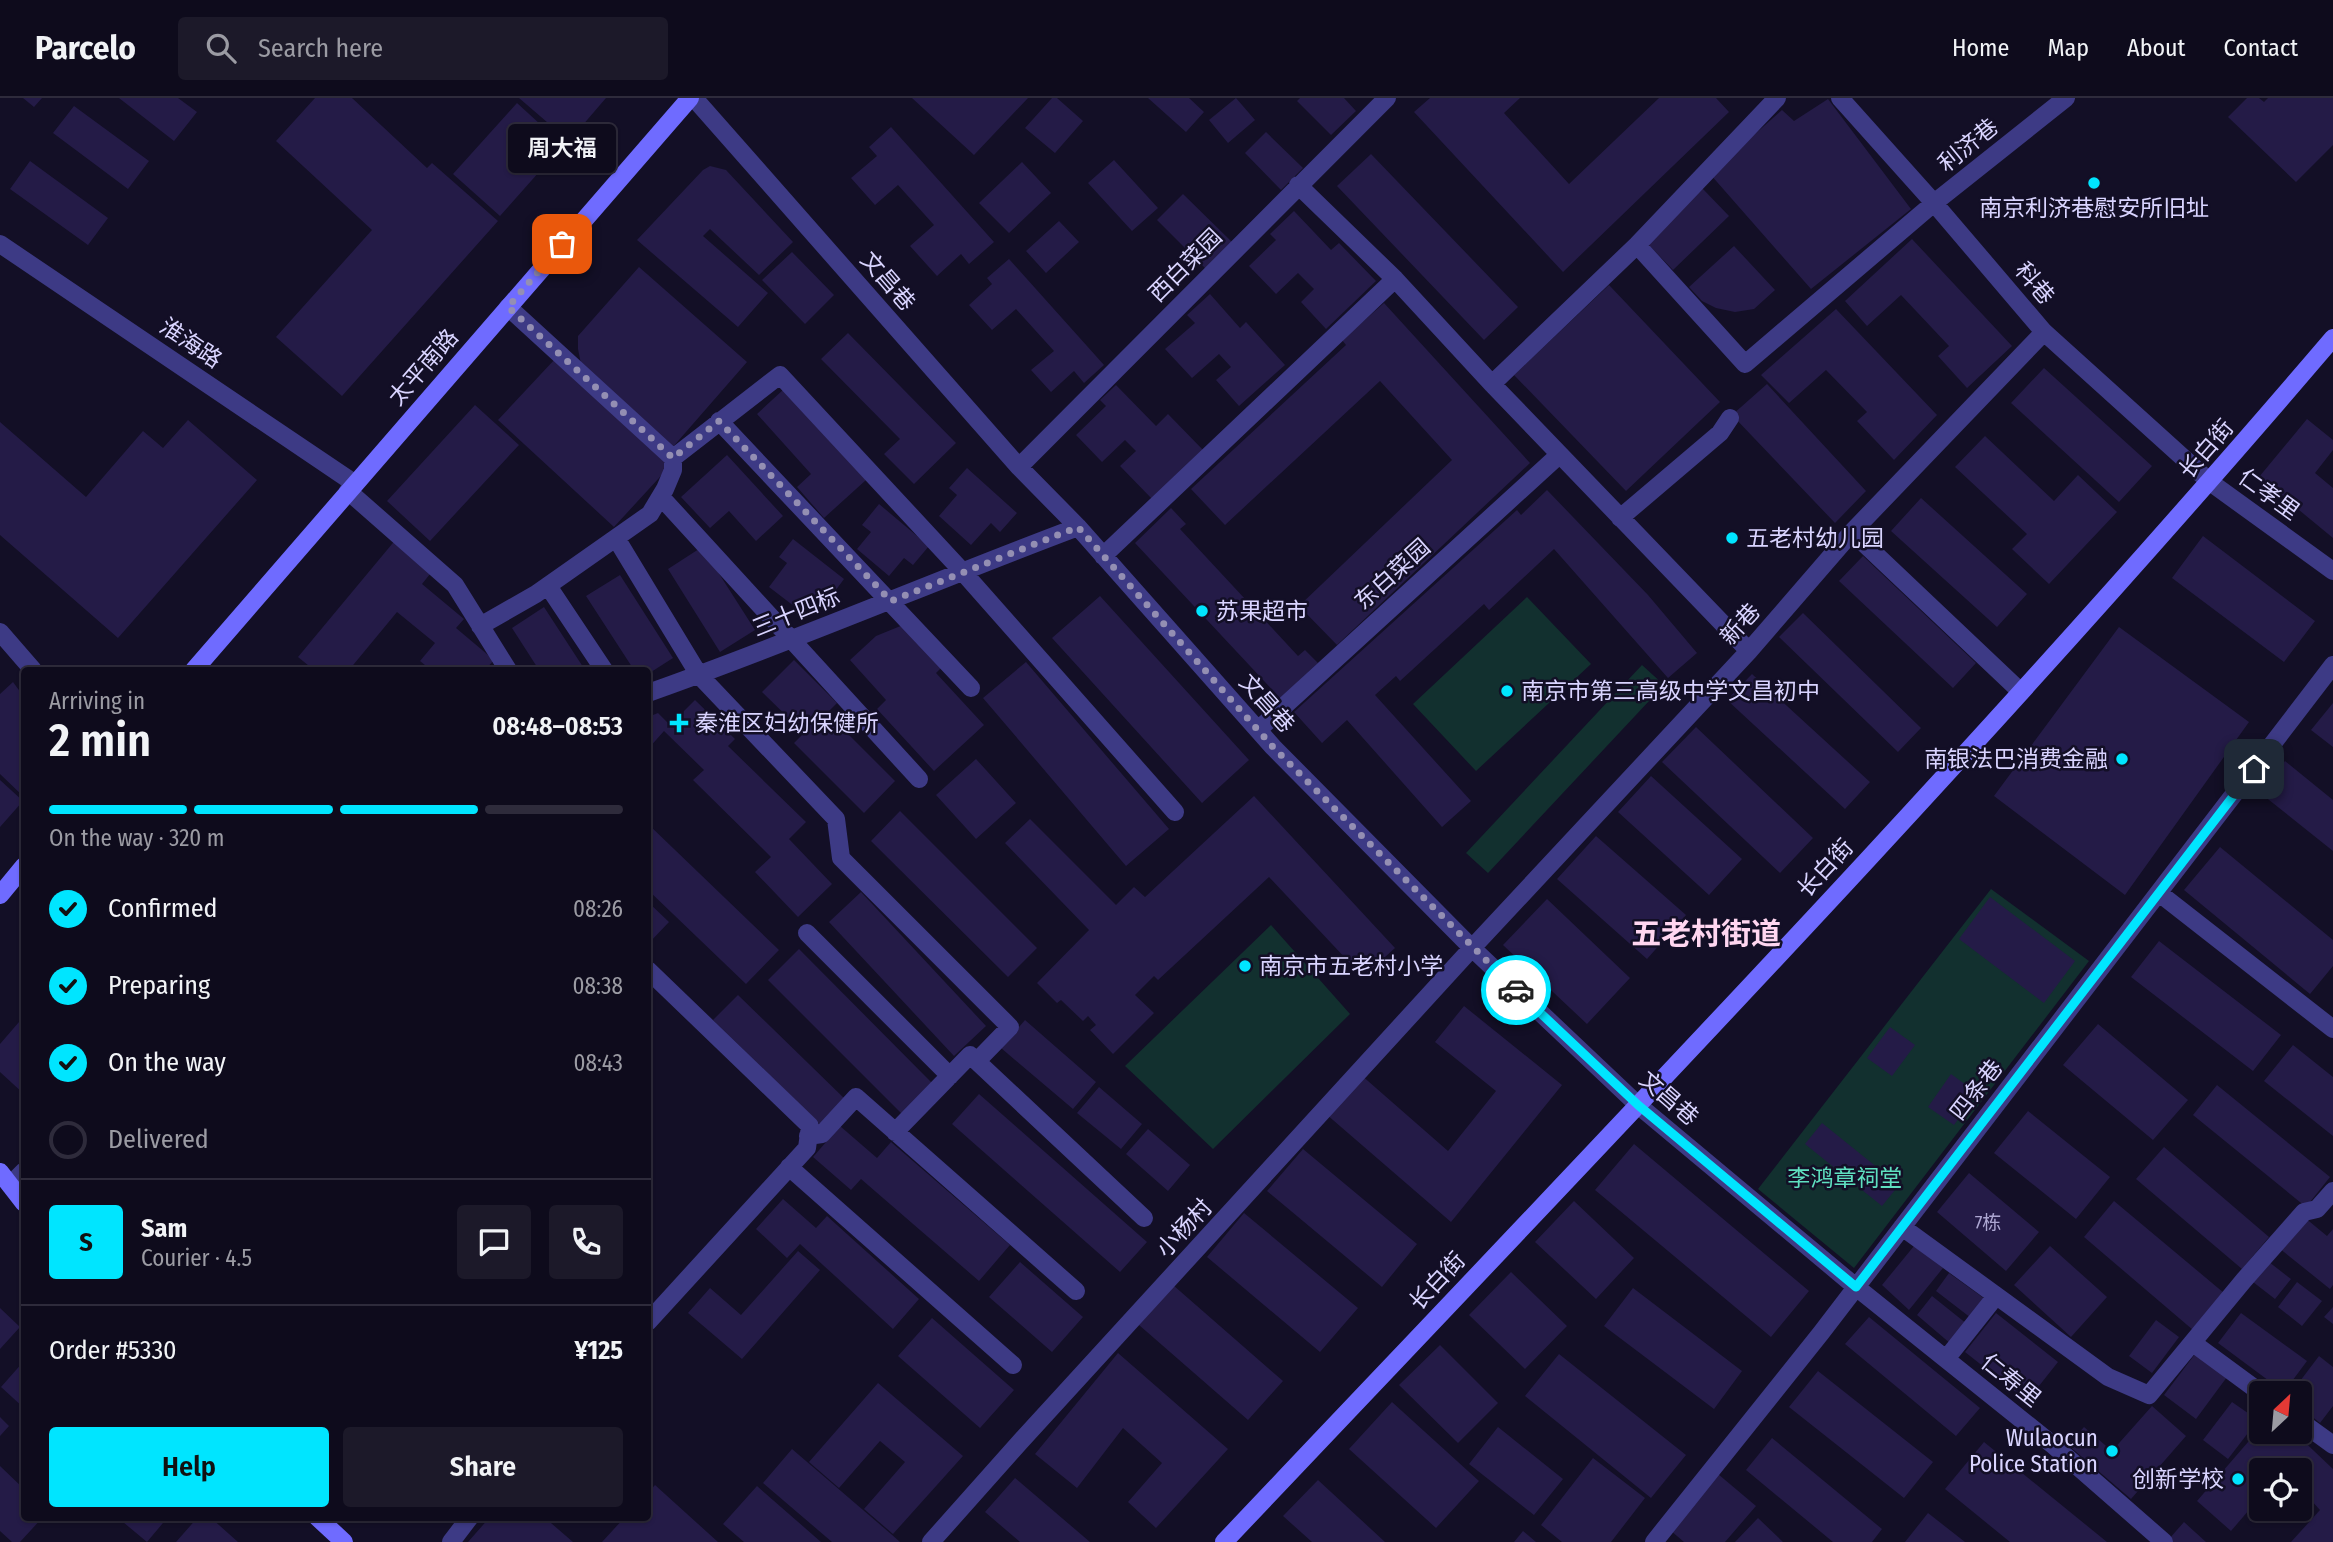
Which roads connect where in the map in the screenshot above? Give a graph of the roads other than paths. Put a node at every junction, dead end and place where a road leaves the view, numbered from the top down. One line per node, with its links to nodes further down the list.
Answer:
1 (692, 98): 11 (street, 太平南路); 19 (street, 文昌巷)
2 (1387, 98): 6 (street, 西白菜园)
3 (1777, 98): 9 (street)
4 (1840, 98): 7 (street, 科巷)
5 (2066, 98): 7 (street, 利济巷)
6 (1298, 185): 10 (street); 19 (street, 西白菜园)
7 (1934, 203): 9 (street, 利济巷); 12 (street, 科巷)
8 (0, 244): 21 (street, 淮海路)
9 (1637, 245): 14 (street)
10 (1395, 279): 14 (street); 27 (street)
11 (508, 307): 18 (street); 21 (street, 太平南路)
12 (2044, 332): 20 (street, 科巷); 25 (street, 新巷)
13 (2333, 338): 20 (street, 长白街)
14 (1492, 384): 17 (street)
15 (1730, 418): 23 (street)
16 (719, 421): 18 (street); 28 (street); 31 (street)
17 (1559, 454): 23 (street); 45 (street, 东白菜园)
18 (673, 458): 22 (street)
19 (1019, 467): 24 (street, 文昌巷)
20 (2210, 482): 29 (street, 仁孝里); 44 (street, 长白街)
21 (351, 487): 32 (street, 淮海路); 38 (street, 太平南路)
22 (661, 497): 26 (street); 34 (street)
23 (1620, 518): 35 (street)
24 (1078, 527): 27 (street, 文昌巷); 28 (street, 三十四标)
25 (1852, 532): 35 (street, 新巷); 44 (street)
26 (616, 538): 30 (street); 41 (street)
27 (1103, 556): 45 (street, 文昌巷)
28 (962, 571): 31 (street, 三十四标); 47 (street)
29 (2333, 571)
30 (548, 586): 32 (street); 40 (street)
31 (891, 601): 34 (street, 三十四标); 42 (street)
32 (480, 626): 39 (street, 淮海路)
33 (0, 632): 37 (street)
34 (792, 641): 41 (street, 三十四标); 46 (street)
35 (1749, 652): 52 (street, 新巷)
36 (2333, 665): 49 (street, 四条巷)
37 (30, 667)
38 (197, 667)
39 (506, 667)
40 (602, 667)
41 (699, 675): 43 (street, 三十四标); 55 (street)
42 (971, 688)
43 (651, 692)
44 (2021, 692): 57 (street, 长白街)
45 (1258, 730): 52 (street, 文昌巷)
46 (919, 779)
47 (1175, 812)
48 (21, 870): 50 (street)
49 (2160, 893): 54 (street); 65 (street, 四条巷)
50 (0, 895)
51 (807, 933): 56 (street)
52 (1472, 948): 57 (street, 文昌巷); 80 (street, 小杨村)
53 (651, 973): 59 (street)
54 (2333, 1029)
55 (977, 1061): 56 (street); 64 (street)
56 (950, 1076): 58 (street)
57 (1638, 1105): 66 (street, 文昌巷); 81 (street, 长白街)
58 (895, 1132): 59 (street); 67 (street)
59 (808, 1136): 60 (street)
60 (789, 1167): 69 (street); 72 (street)
61 (5, 1179): 63 (street)
62 (2333, 1191): 70 (street)
63 (21, 1199)
64 (1144, 1217)
65 (1902, 1227): 66 (street, 四条巷); 68 (street)
66 (1856, 1287): 71 (street, 仁寿里); 82 (street, 四条巷)
67 (1076, 1291)
68 (1996, 1296): 70 (street); 71 (street)
69 (651, 1319)
70 (2193, 1343): 73 (street)
71 (1946, 1359): 83 (street, 仁寿里)
72 (1013, 1365)
73 (2249, 1384)
74 (2312, 1430): 75 (street)
75 (2333, 1445)
76 (321, 1521): 78 (street)
77 (467, 1521): 79 (street)
78 (344, 1542)
79 (451, 1542)
80 (932, 1542)
81 (1224, 1542)
82 (1654, 1542)
83 (2164, 1542)

